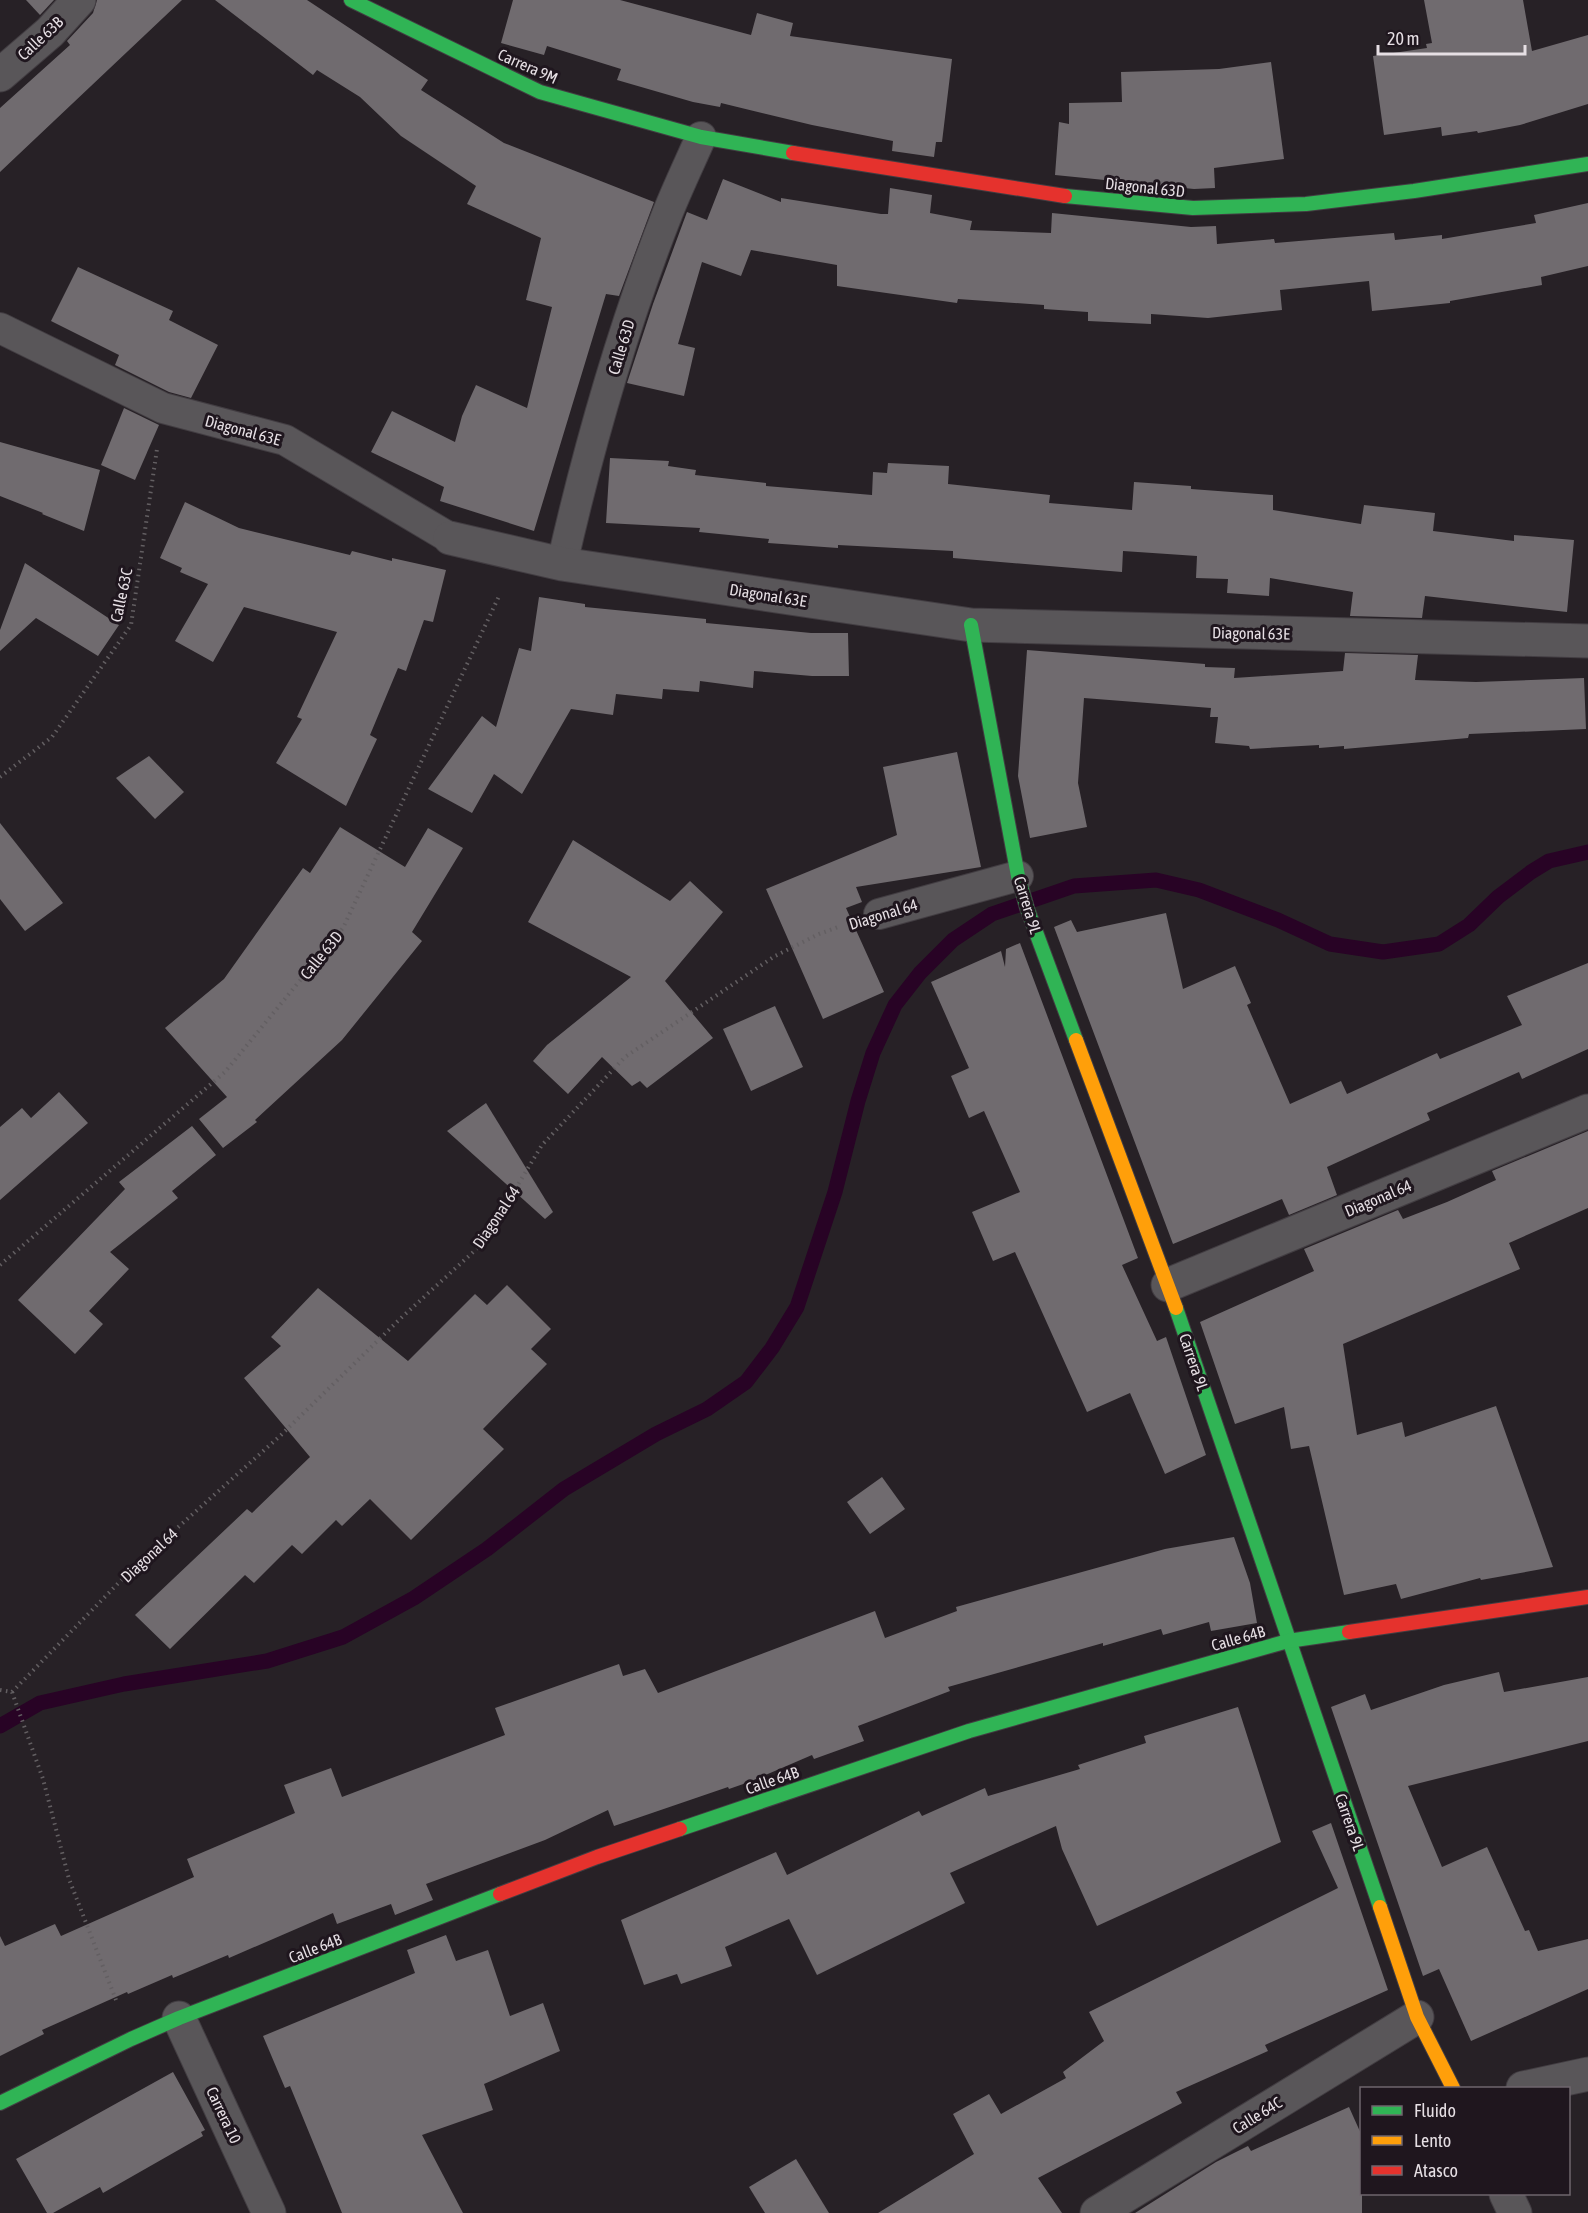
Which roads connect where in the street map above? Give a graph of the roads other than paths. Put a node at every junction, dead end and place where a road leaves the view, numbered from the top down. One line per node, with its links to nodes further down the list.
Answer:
1 (79, 0): 3 (street, Calle 63B)
2 (351, 0): 4 (street, Carrera 9M)
3 (0, 75)
4 (701, 137): 5 (street, Diagonal 63D); 8 (lane, Calle 63D)
5 (1588, 164)
6 (0, 328): 7 (lane, Diagonal 63E)
7 (450, 538): 8 (street, Diagonal 63E)
8 (562, 564): 9 (street, Diagonal 63E)
9 (971, 625): 10 (street, Diagonal 63E); 11 (street, Carrera 9L)
10 (1588, 641)
11 (1023, 894): 12 (lane, Diagonal 64); 14 (street, Carrera 9L)
12 (879, 914)
13 (1588, 1110): 14 (street, Diagonal 64)
14 (1168, 1285): 16 (street, Carrera 9L)
15 (1588, 1597): 16 (street, Calle 64B)
16 (1288, 1641): 17 (street, Carrera 9L); 18 (street, Calle 64B)
17 (1417, 2017): 20 (street, Carrera 9L); 25 (street, Calle 64C)
18 (179, 2018): 22 (street, Calle 64B); 24 (street, Carrera 10)
19 (1588, 2074): 21 (street)
20 (1452, 2087)
21 (1528, 2087)
22 (0, 2103)
23 (1507, 2195): 26 (street)
24 (269, 2213)
25 (1097, 2213)
26 (1515, 2213)

